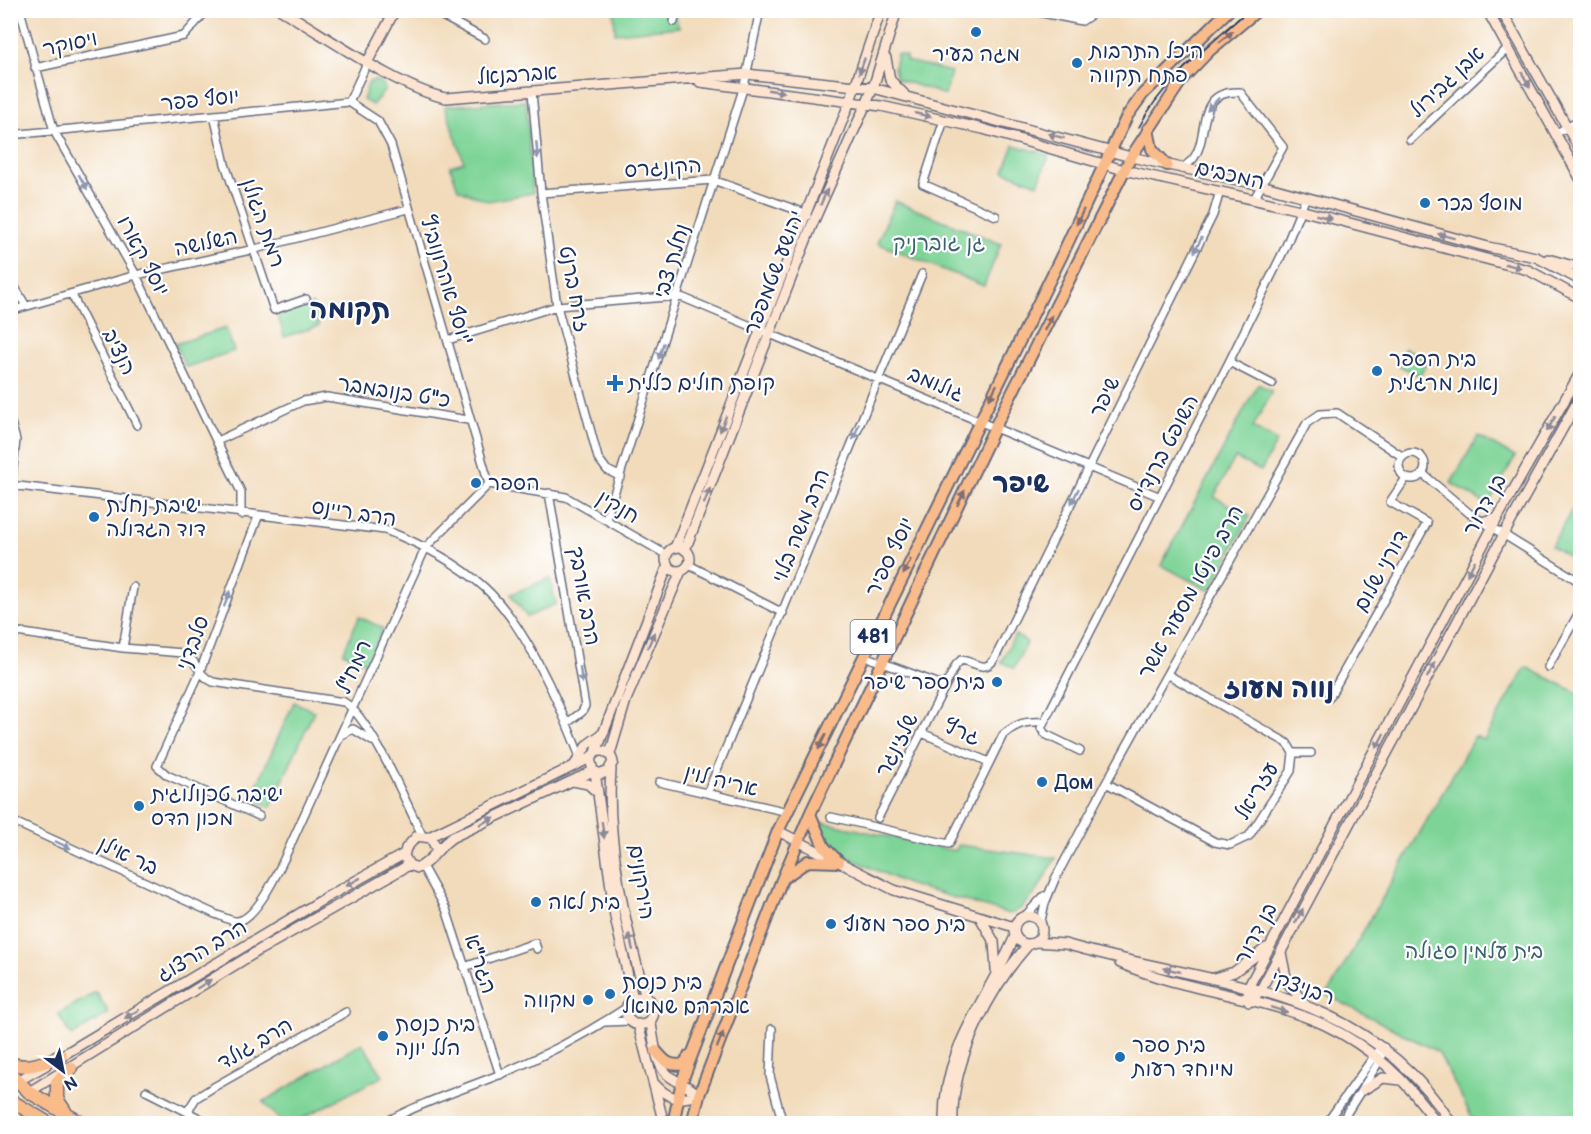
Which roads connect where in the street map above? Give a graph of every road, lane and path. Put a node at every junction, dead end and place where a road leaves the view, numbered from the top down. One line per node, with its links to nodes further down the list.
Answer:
1 (20, 10): 21 (street, יוסף קארו)
2 (207, 10): 21 (street, ויסוקר)
3 (280, 10): 20 (street, אברבנאל)
4 (395, 10): 20 (street)
5 (431, 10): 17 (street)
6 (676, 10): 16 (street)
7 (760, 10): 22 (street, נחלת צבי)
8 (881, 10): 24 (street, יהושע שטמפפר, one-way to 24)
9 (897, 10): 19 (street, יהושע שטמפפר)
10 (1028, 10): 11 (street)
11 (1098, 10)
12 (1229, 10): 41 (main road, 481)
13 (1258, 10): 36 (main road, 481, one-way to 13)
14 (1487, 10): 18 (street)
15 (1501, 10): 35 (street)
16 (674, 22)
17 (485, 39)
18 (1508, 48): 38 (street, one-way to 38); 40 (street, אבן גבירול)
19 (885, 53): 26 (street, יהושע שטמפפר); 28 (street)
20 (368, 61): 27 (street, אברבנאל); 30 (street)
21 (35, 68): 37 (street, יוסף קארו)
22 (747, 74): 23 (street, אברבנאל); 24 (street, אברבנאל); 25 (street, נחלת צבי)
23 (676, 80): 25 (street, אברבנאל); 27 (street, אברבנאל)
24 (856, 85): 26 (street, אברבנאל); 29 (street, יהושע שטמפפר)
25 (744, 86): 29 (street, אברבנאל, one-way to 29); 49 (street, נחלת צבי)
26 (873, 88): 28 (street, המכבים); 31 (street, יהושע שטמפפר)
27 (532, 92): 52 (street, זרח ברנט, one-way to 52)
28 (909, 97): 41 (street, המכבים, one-way to 28)
29 (850, 101): 31 (street, אברבנאל); 57 (street, יהושע שטמפפר)
30 (349, 102): 32 (street, יוסף פפר); 55 (street, יוסף אהרונוביץ')
31 (866, 104): 34 (street, המכבים, one-way to 34); 59 (street, יהושע שטמפפר, one-way to 31)
32 (214, 115): 37 (street, יוסף פפר); 60 (street, רמת הגולן)
33 (1581, 118): 35 (street)
34 (944, 120): 44 (street, המכבים); 58 (street)
35 (1568, 126): 38 (street); 42 (street)
36 (1148, 129): 43 (main road, 481); 45 (main road)
37 (54, 131): 39 (street, יוסף פפר); 63 (street, יוסף קארו, one-way to 63)
38 (1557, 133): 48 (street)
39 (10, 135)
40 (1410, 140)
41 (1112, 150): 43 (street, המכבים); 44 (main road, יוסף ספיר / 481)
42 (1581, 150)
43 (1131, 157): 45 (street, המכבים); 47 (main road, 481)
44 (1105, 164): 47 (street, המכבים); 84 (main road, יוסף ספיר / 481, one-way to 84)
45 (1167, 165): 46 (street, המכבים)
46 (1182, 168): 50 (street, המכבים); 50 (street, one-way to 46)
47 (1124, 170): 51 (street, המכבים); 86 (main road, יוסף ספיר / 481, one-way to 47)
48 (1581, 178)
49 (713, 180): 52 (street, הקונגרס); 57 (street, הקונגרס); 68 (street, נחלת צבי)
50 (1261, 185): 53 (street, המכבים); 54 (street)
51 (1220, 191): 54 (street, המכבים); 89 (street, שיפר, one-way to 89)
52 (541, 193): 72 (street, זרח ברנט)
53 (1306, 197): 56 (street, השופט ברנדייס); 61 (street, המכבים, one-way to 53)
54 (1254, 199): 56 (street, המכבים)
55 (408, 209): 60 (street, השלושה); 76 (street, יוסף אהרונוביץ')
56 (1300, 210): 69 (street, המכבים, one-way to 69); 77 (street, השופט ברנדייס)
57 (805, 213): 59 (street); 74 (street, יהושע שטמפפר)
58 (996, 216)
59 (812, 225): 75 (street, יהושע שטמפפר)
60 (255, 249): 63 (street, השלושה); 70 (street, רמת הגולן)
61 (1536, 257): 62 (street); 66 (street, המכבים)
62 (1581, 268)
63 (136, 274): 67 (street, השלושה); 87 (street, יוסף קארו)
64 (922, 274): 79 (street, הרב משה בלוי)
65 (10, 279): 71 (street)
66 (1581, 280)
67 (72, 295): 71 (street, השלושה); 85 (street, הנציב)
68 (679, 296): 72 (street); 74 (street, גולומב); 91 (street, נחלת צבי, one-way to 91)
69 (1581, 298)
70 (306, 299)
71 (26, 306): 73 (street, השלושה)
72 (557, 306): 76 (street); 91 (street, זרח ברנט)
73 (10, 311)
74 (759, 328): 75 (street, גולומב); 106 (street, יהושע שטמפפר, one-way to 106)
75 (771, 332): 79 (street, גולומב); 106 (street, יהושע שטמפפר, one-way to 75)
76 (448, 340): 83 (street, יוסף אהרונוביץ')
77 (1229, 362): 80 (street); 97 (street, השופט ברנדייס)
78 (1581, 373): 100 (street, בן דרור, one-way to 100)
79 (878, 377): 84 (street, גולומב); 112 (street, הרב משה בלוי, one-way to 112)
80 (1272, 384)
81 (1581, 397): 104 (street, בן דרור)
82 (10, 419): 94 (street)
83 (468, 420): 87 (street, כ"ט בנובמבר); 93 (street, יוסף אהרונוביץ')
84 (979, 421): 86 (street, גולומב); 116 (main road, יוסף ספיר / 481, one-way to 116)
85 (137, 425)
86 (995, 427): 89 (street, גולומב); 117 (main road, יוסף ספיר / 481, one-way to 86)
87 (216, 441): 98 (street, יוסף קארו)
88 (1403, 457): 90 (street); 92 (street); 120 (street, הרב פינטו מסעוד אשר)
89 (1089, 466): 97 (street, גולומב); 113 (street, שיפר, one-way to 113)
90 (1423, 474): 92 (street); 102 (street)
91 (621, 477): 101 (street, נחלת צבי)
92 (1406, 478): 122 (street, דורני שלום)
93 (489, 484): 95 (street); 105 (street, רמח"ל)
94 (11, 485): 96 (street); 98 (street, הרב ריינס)
95 (549, 493): 101 (street, חנקין); 125 (street, הרב אורבך, one-way to 125)
96 (10, 495)
97 (1158, 496): 124 (street, השופט ברנדייס)
98 (241, 515): 99 (street, הרב ריינס)
99 (258, 517): 105 (street, הרב ריינס); 119 (street, סלבדני, one-way to 99)
100 (1498, 517): 102 (street); 103 (street, בן דרור)
101 (606, 519): 107 (street, חנקין)
102 (1482, 522): 103 (street)
103 (1492, 528): 104 (street); 167 (street, בן דרור, one-way to 167)
104 (1503, 536): 109 (street); 171 (street, בן דרור, one-way to 104)
105 (426, 547): 123 (street, רמח"ל); 125 (street, הרב ריינס)
106 (680, 549): 107 (street); 108 (street)
107 (668, 560): 108 (street); 127 (street)
108 (685, 568): 112 (street); 133 (street, one-way to 108)
109 (1581, 582)
110 (134, 587): 115 (street)
111 (1581, 611): 118 (street)
112 (783, 613): 143 (street, הרב משה בלוי)
113 (1016, 616): 121 (street, שלזינגר)
114 (10, 631): 115 (street)
115 (123, 648): 119 (street)
116 (864, 656): 117 (street); 146 (main road, יוסף ספיר / 481, one-way to 146)
117 (881, 661): 121 (street); 147 (main road, יוסף ספיר / 481)
118 (1548, 667)
119 (199, 674): 123 (street); 148 (street, סלבדני)
120 (1167, 674): 131 (street, עזריאל); 142 (street, הרב פינטו מסעוד אשר)
121 (945, 686): 126 (street, שלזינגר)
122 (1329, 698)
123 (353, 710): 128 (street, רמח"ל); 129 (street)
124 (1044, 722): 130 (street); 136 (street)
125 (567, 723): 135 (street, הרב ריינס)
126 (922, 733): 136 (street, גרץ); 150 (street, שלזינגר)
127 (602, 734): 134 (street); 135 (street)
128 (341, 736): 129 (street); 164 (street, רמח"ל)
129 (376, 744): 153 (street)
130 (1080, 751)
131 (1293, 753): 132 (street); 142 (street, עזריאל)
132 (1311, 753)
133 (610, 754): 134 (street); 138 (street)
134 (593, 755): 137 (street, הרב הרצוג); 139 (street)
135 (580, 757): 137 (street)
136 (989, 762): 149 (street)
137 (574, 767): 153 (street, הרב הרצוג)
138 (610, 769): 139 (street); 178 (street, הירקונים, one-way to 138)
139 (594, 771): 140 (street); 144 (street, הירקונים)
140 (570, 780): 144 (street); 155 (street, one-way to 140)
141 (660, 782): 145 (street, אריה לוין)
142 (1106, 783): 160 (street, הרב פינטו מסעוד אשר)
143 (709, 789)
144 (598, 793): 179 (street, הירקונים, one-way to 179)
145 (775, 811): 146 (street, אריה לוין); 152 (street, אריה לוין)
146 (788, 812): 152 (main road, יוסף ספיר / 481)
147 (810, 814): 154 (main road, יוסף ספיר / 481); 157 (main road)
148 (259, 816)
149 (831, 817)
150 (878, 818)
151 (10, 820): 164 (street, בר אילן, one-way to 164)
152 (778, 831): 154 (street); 190 (main road, יוסף ספיר / 481)
153 (426, 836): 155 (street); 156 (street, הרב הרצוג)
154 (798, 841): 157 (street); 161 (main road, יוסף ספיר / 481)
155 (437, 850): 159 (street)
156 (404, 854): 158 (street); 191 (street, הרב הרצוג, one-way to 191)
157 (839, 861): 161 (main road); 162 (street)
158 (409, 864): 159 (street); 194 (street, הרב הרצוג, one-way to 158)
159 (422, 866): 173 (street, הגר"א)
160 (1056, 879): 163 (street, הרב פינטו מסעוד אשר); 165 (street, הרב פינטו מסעוד אשר)
161 (781, 882): 203 (main road, יוסף ספיר / 481, one-way to 161)
162 (980, 917): 166 (street); 174 (street)
163 (1024, 917): 165 (street); 166 (street)
164 (232, 920)
165 (1041, 927): 168 (street); 169 (street, רבניצקי)
166 (1015, 931): 168 (street); 174 (street)
167 (1273, 942): 175 (street); 176 (street, בן דרור)
168 (1032, 943): 169 (street, רבניצקי); 216 (street)
169 (1065, 944): 172 (street, רבניצקי)
170 (537, 949): 173 (street)
171 (1281, 950): 177 (street, בן דרור); 181 (street)
172 (1104, 956): 175 (street, רבניצקי, one-way to 172); 180 (street, רבניצקי)
173 (464, 967): 195 (street, הגר"א)
174 (996, 974): 215 (street)
175 (1209, 979): 176 (street, רבניצקי)
176 (1248, 988): 177 (street, רבניצקי); 180 (street, בן דרור)
177 (1260, 991): 180 (street, בן דרור); 181 (street, רבניצקי)
178 (646, 998): 179 (street); 184 (street)
179 (633, 999): 182 (street)
180 (1249, 1002): 192 (street, רבניצקי, one-way to 192)
181 (1307, 1006): 188 (street, רבניצקי)
182 (626, 1008): 185 (street); 186 (street)
183 (346, 1012): 206 (street, הרב גולד)
184 (650, 1019): 186 (street); 189 (street)
185 (603, 1022): 186 (street); 195 (street)
186 (634, 1023): 197 (street)
187 (772, 1029): 214 (street)
188 (1383, 1047): 192 (street); 220 (street, רבניצקי)
189 (656, 1051): 190 (main road); 198 (street)
190 (693, 1051): 198 (main road, יוסף ספיר / 481)
191 (61, 1056): 193 (highway); 196 (street, הרב הרצוג)
192 (1377, 1057): 199 (street, רבניצקי); 200 (street); 217 (street)
193 (10, 1063)
194 (71, 1068): 202 (street, הרב הרצוג); 207 (highway)
195 (500, 1075): 210 (street)
196 (13, 1080): 202 (highway)
197 (653, 1082): 204 (street); 211 (street)
198 (682, 1082): 203 (street); 204 (main road, יוסף ספיר / 481)
199 (1405, 1082): 200 (street); 219 (street, רבניצקי)
200 (1363, 1090): 218 (street)
201 (146, 1091): 206 (street)
202 (29, 1092): 205 (main road); 207 (highway)
203 (699, 1095): 204 (street); 213 (main road, 481)
204 (677, 1099): 212 (main road, יוסף ספיר / 481)
205 (11, 1102): 208 (highway)
206 (187, 1112): 209 (street)
207 (82, 1123)
208 (50, 1124)
209 (211, 1124)
210 (382, 1124)
211 (664, 1124)
212 (673, 1124)
213 (692, 1124)
214 (783, 1124)
215 (944, 1124)
216 (954, 1124)
217 (1326, 1124)
218 (1340, 1124)
219 (1437, 1124)
220 (1452, 1124)

